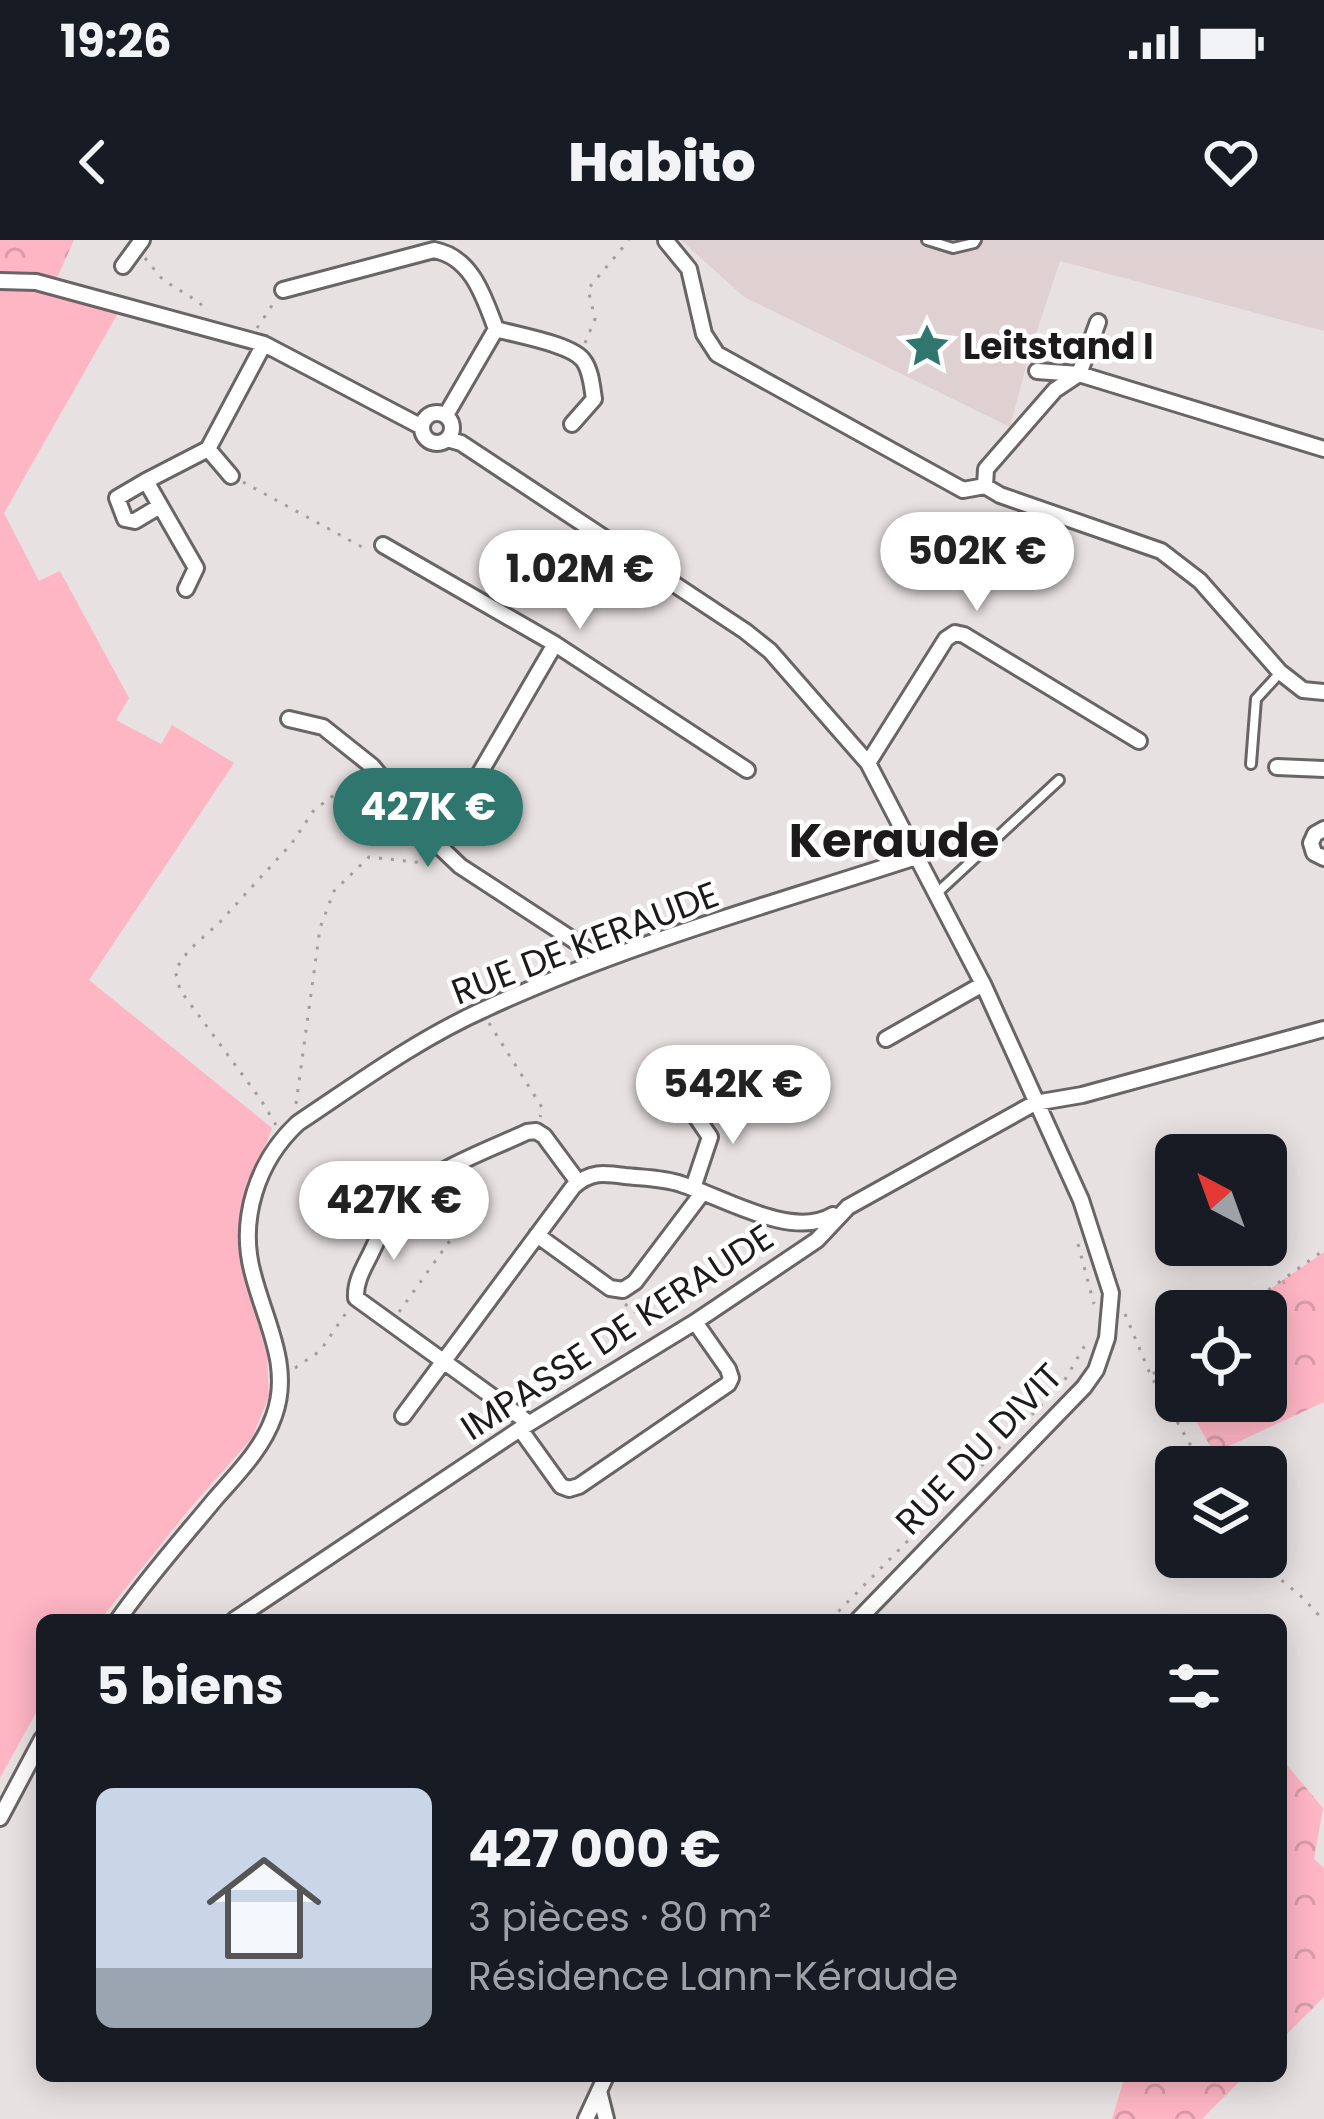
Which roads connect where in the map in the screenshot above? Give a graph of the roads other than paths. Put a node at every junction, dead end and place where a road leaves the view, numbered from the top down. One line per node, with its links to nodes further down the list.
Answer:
1 (927, 240): 2 (lane)
2 (976, 240)
3 (666, 242): 21 (street)
4 (139, 244): 5 (street)
5 (123, 266)
6 (0, 281): 10 (street)
7 (283, 290): 9 (street)
8 (1098, 322): 12 (street)
9 (496, 329): 13 (street); 14 (street)
10 (264, 344): 15 (street); 17 (street)
11 (1037, 371): 12 (street)
12 (1079, 374): 18 (street); 21 (street)
13 (446, 415): 15 (street); 16 (street)
14 (572, 424)
15 (422, 427): 16 (street)
16 (447, 439): 30 (street, RUE DU DIVIT)
17 (208, 449): 19 (street); 20 (street)
18 (1324, 449)
19 (230, 476)
20 (146, 481): 22 (street); 22 (street)
21 (985, 486): 26 (street)
22 (160, 506): 24 (street)
23 (383, 545): 25 (street)
24 (186, 589)
25 (555, 644): 34 (street); 37 (street)
26 (1280, 672): 27 (street); 31 (lane)
27 (1324, 692)
28 (289, 719): 37 (street)
29 (1139, 741): 30 (street)
30 (868, 763): 38 (street, RUE DU DIVIT)
31 (1251, 764)
32 (1277, 766): 33 (street)
33 (1324, 769)
34 (747, 770)
35 (1059, 780): 40 (lane)
36 (1324, 829): 39 (street)
37 (438, 845): 41 (street)
38 (916, 857): 40 (street, RUE DU DIVIT); 41 (street, RUE DE KERAUDE)
39 (1324, 858)
40 (936, 894): 42 (street, RUE DU DIVIT)
41 (604, 960): 55 (street, RUE DE KERAUDE)
42 (982, 984): 44 (street); 45 (street, RUE DU DIVIT)
43 (1324, 1029): 45 (street, IMPASSE DE KERAUDE)
44 (886, 1039)
45 (1035, 1103): 49 (street, IMPASSE DE KERAUDE); 57 (street, RUE DU DIVIT)
46 (695, 1115): 48 (street)
47 (578, 1182): 48 (street); 50 (street); 52 (street)
48 (698, 1190): 49 (street); 50 (street)
49 (848, 1207): 51 (street, IMPASSE DE KERAUDE)
50 (537, 1235): 52 (street)
51 (694, 1322): 54 (street, IMPASSE DE KERAUDE); 54 (street)
52 (443, 1361): 53 (street); 54 (street)
53 (403, 1416)
54 (525, 1426): 56 (street, IMPASSE DE KERAUDE)
55 (122, 1614)
56 (243, 1614)
57 (864, 1614)
58 (36, 1750): 59 (street)
59 (0, 1818)
60 (603, 2082): 61 (street)
61 (599, 2091): 62 (street); 63 (street)
62 (586, 2119)
63 (606, 2119)

